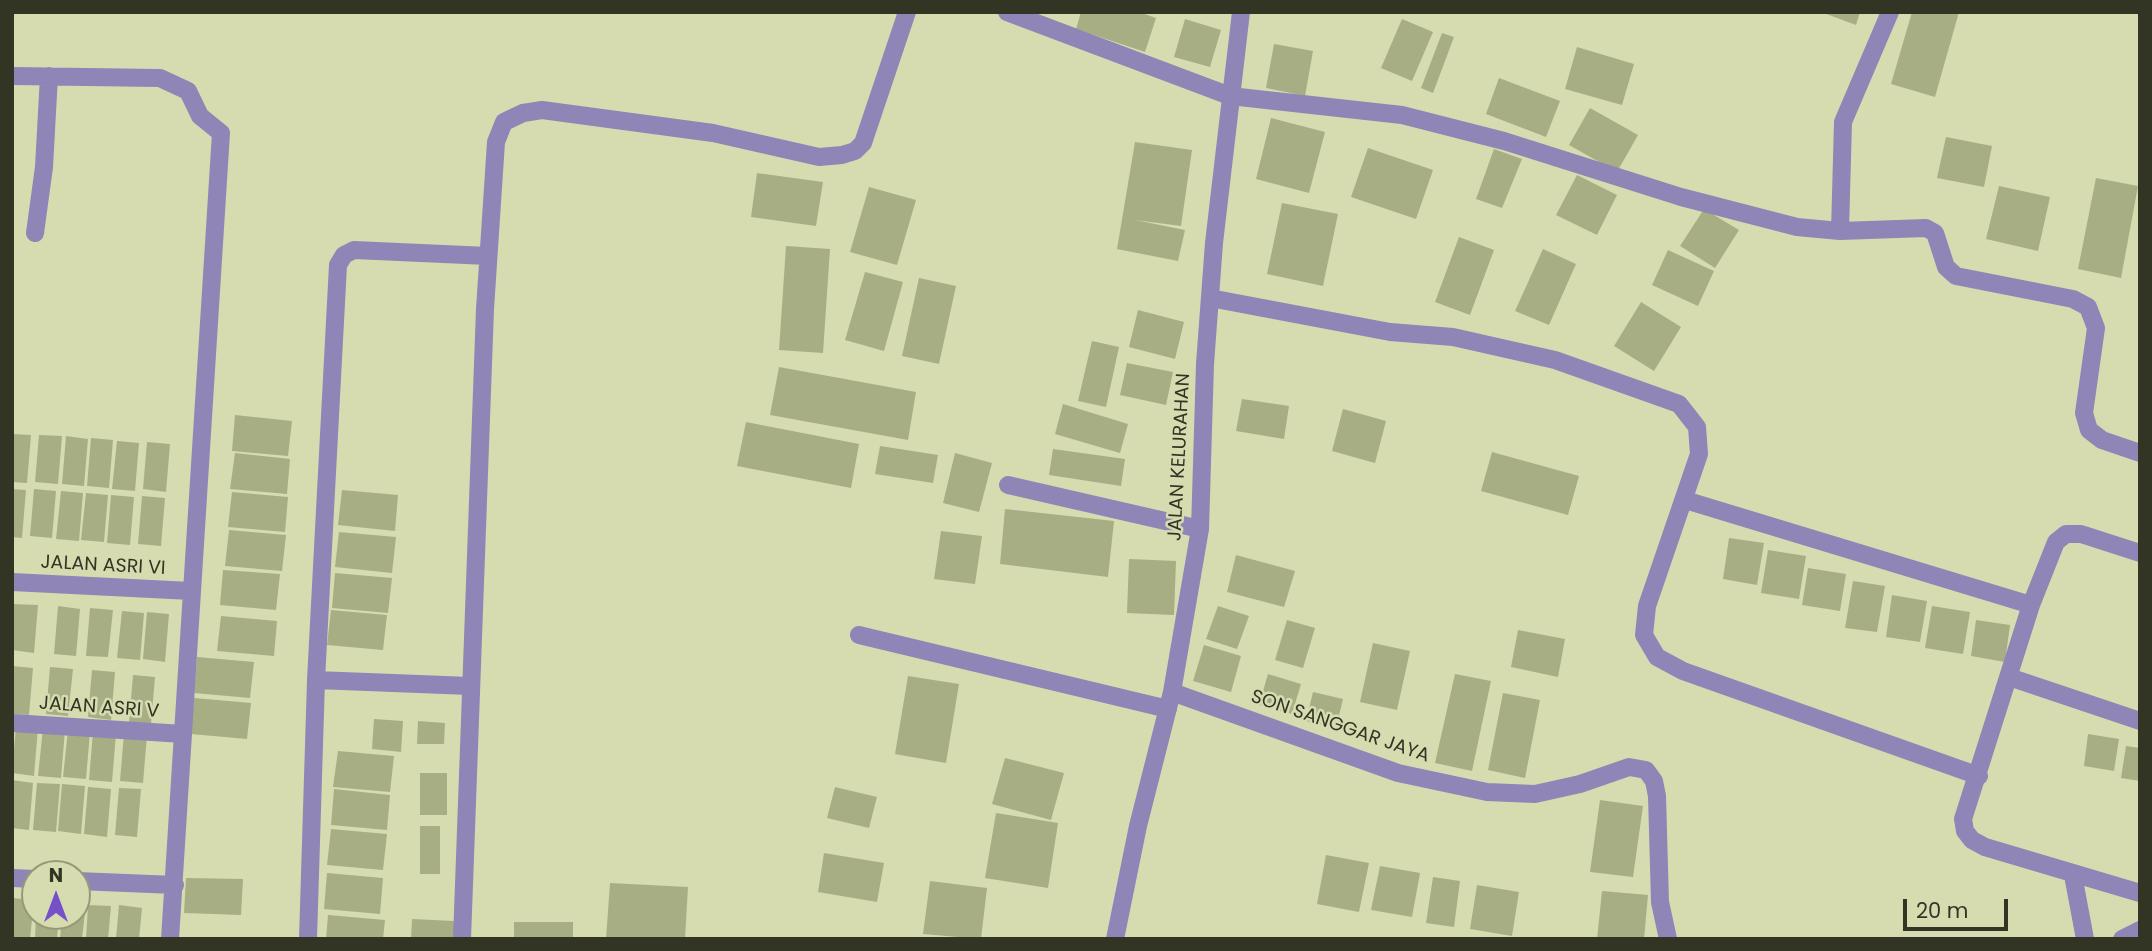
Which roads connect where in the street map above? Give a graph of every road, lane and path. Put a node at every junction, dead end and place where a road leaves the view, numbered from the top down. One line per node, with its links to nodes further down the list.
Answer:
1 (906, 12): 10 (street)
2 (1007, 12): 7 (street)
3 (1241, 12): 7 (street, JALAN KELURAHAN)
4 (1890, 12): 8 (street)
5 (12, 76): 6 (street)
6 (49, 76): 9 (street); 18 (street)
7 (1230, 96): 8 (street); 11 (street, JALAN KELURAHAN)
8 (1840, 231): 12 (street)
9 (35, 233)
10 (488, 256): 22 (street); 23 (street)
11 (1210, 298): 14 (street); 15 (street, JALAN KELURAHAN)
12 (2140, 453)
13 (1008, 485): 15 (street)
14 (1685, 500): 19 (street); 28 (street)
15 (1200, 529): 24 (street, JALAN KELURAHAN)
16 (2140, 553): 19 (street)
17 (12, 582): 18 (street, JALAN ASRI VI)
18 (191, 591): 27 (street)
19 (2031, 604): 21 (street)
20 (859, 635): 24 (street, SON SANGGAR JAYA)
21 (2009, 677): 25 (street); 28 (street)
22 (316, 680): 23 (street); 35 (street)
23 (470, 686): 36 (street)
24 (1170, 700): 37 (street, JALAN KELURAHAN); 38 (street, SON SANGGAR JAYA)
25 (2140, 721)
26 (12, 723): 27 (street, JALAN ASRI V)
27 (183, 734): 31 (street)
28 (1979, 776): 29 (street)
29 (2073, 875): 32 (street); 39 (street)
30 (91, 882): 31 (street)
31 (175, 885): 34 (street)
32 (2140, 893)
33 (2140, 930): 40 (street)
34 (170, 939)
35 (308, 939)
36 (463, 939)
37 (1115, 939)
38 (1668, 939)
39 (2085, 939)
40 (2122, 939)

